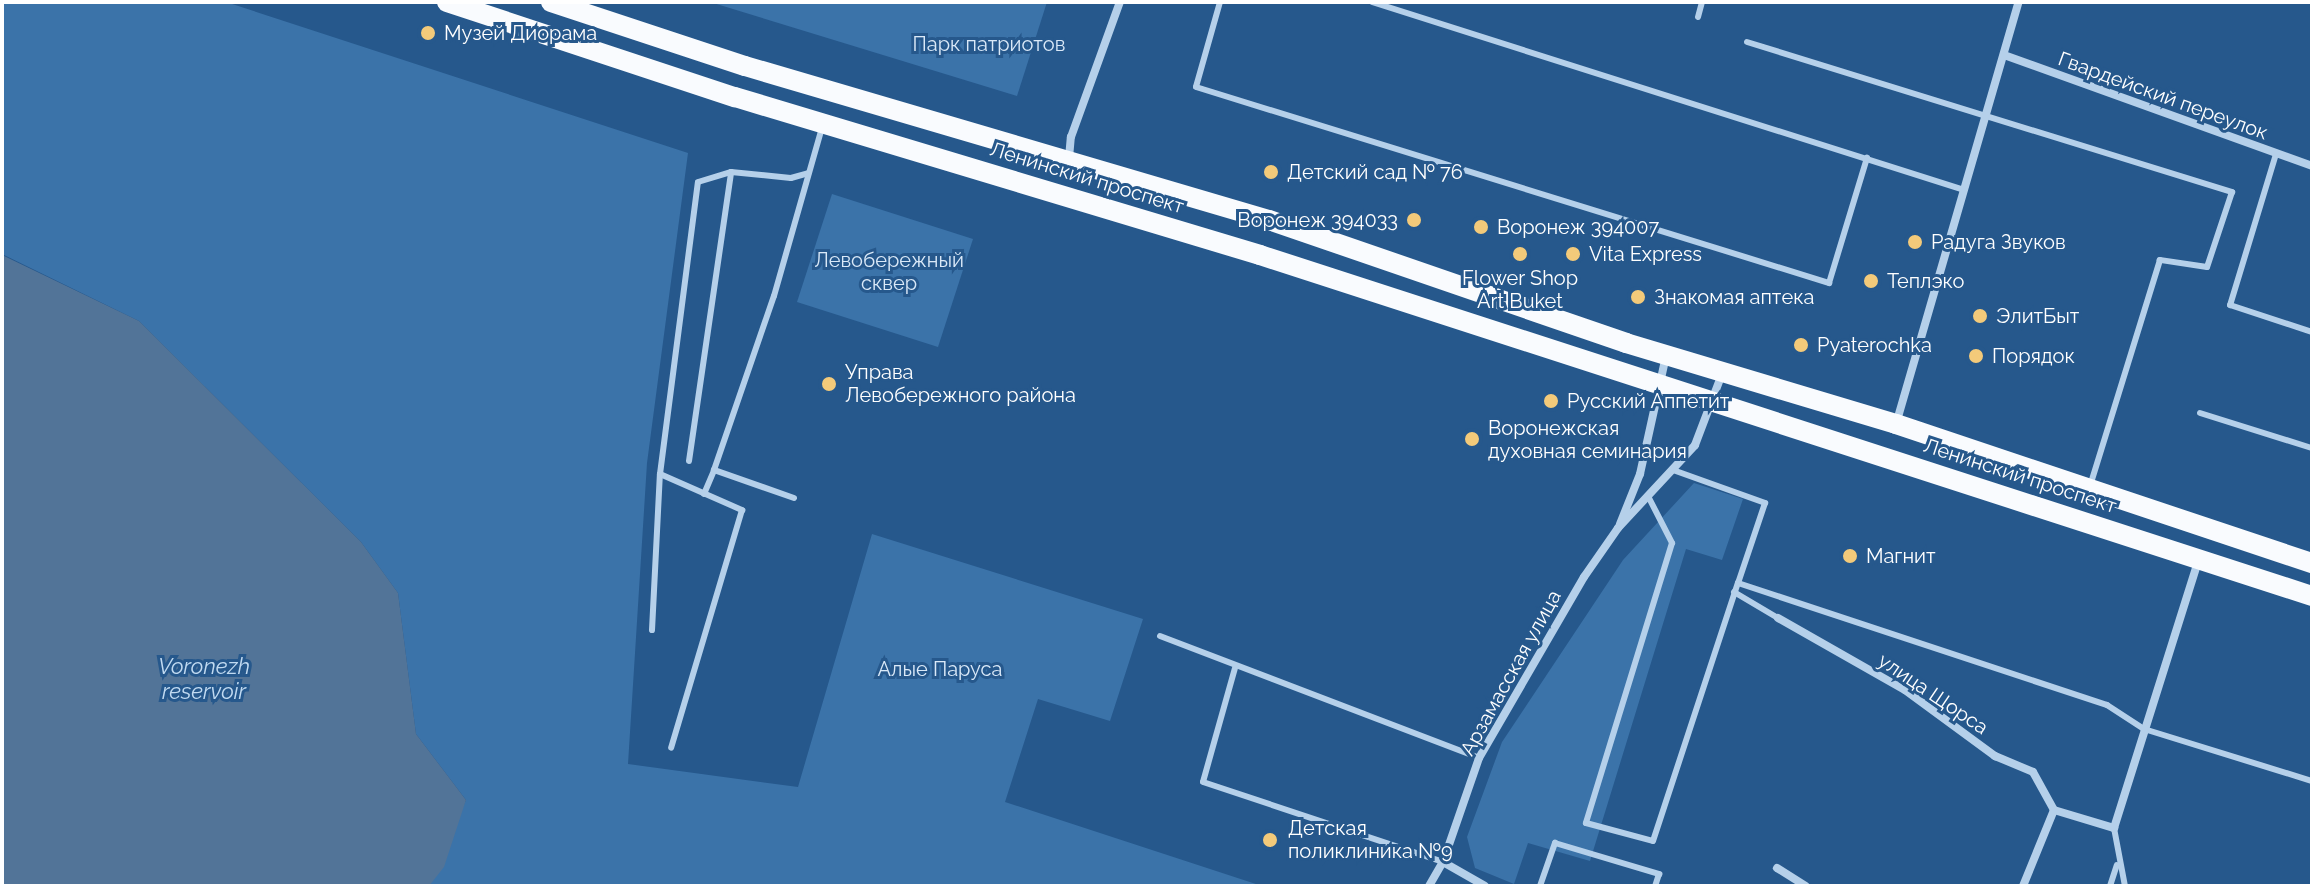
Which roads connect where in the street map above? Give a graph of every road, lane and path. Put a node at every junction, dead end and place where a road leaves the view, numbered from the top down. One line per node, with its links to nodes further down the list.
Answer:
1 (447, 2): 13 (main road, Ленинский проспект)
2 (551, 2): 11 (main road, Ленинский проспект)
3 (1120, 2): 16 (street)
4 (1220, 2): 15 (lane)
5 (1372, 2): 15 (lane)
6 (1702, 2): 8 (lane)
7 (2019, 2): 10 (street)
8 (1698, 17)
9 (1747, 42): 12 (lane)
10 (2004, 55): 12 (street); 14 (street, Гвардейский переулок)
11 (835, 91): 13 (main road); 16 (main road, Ленинский проспект)
12 (1986, 116): 20 (street); 33 (lane)
13 (823, 124): 19 (lane); 24 (main road, Ленинский проспект)
14 (2276, 154): 17 (street, Гвардейский переулок); 21 (lane)
15 (1867, 158): 20 (lane)
16 (1069, 163): 22 (main road, Ленинский проспект)
17 (2312, 166)
18 (731, 172): 19 (lane); 29 (lane); 32 (lane)
19 (808, 173): 30 (lane)
20 (1964, 190): 27 (street)
21 (2312, 332)
22 (1666, 356): 23 (main road, Ленинский проспект); 24 (street, Арзамасская улица)
23 (1722, 373): 25 (street); 27 (main road, Ленинский проспект)
24 (1657, 385): 25 (main road, Ленинский проспект); 37 (street, Арзамасская улица)
25 (1713, 403): 31 (street, Арзамасская улица); 38 (main road, Ленинский проспект)
26 (2200, 413): 28 (lane)
27 (1896, 424): 33 (main road, Ленинский проспект)
28 (2312, 448)
29 (689, 461)
30 (714, 470): 34 (lane); 36 (lane)
31 (1673, 470): 35 (street, Арзамасская улица); 40 (lane)
32 (660, 474): 34 (lane); 44 (lane)
33 (2089, 489): 39 (main road, Ленинский проспект)
34 (704, 494): 48 (lane)
35 (1648, 496): 37 (street, Арзамасская улица); 41 (lane)
36 (794, 498)
37 (1618, 528): 49 (street, Арзамасская улица)
38 (2199, 559): 42 (main road, Ленинский проспект); 47 (street)
39 (2312, 563)
40 (1738, 583): 41 (lane); 47 (lane)
41 (1734, 592): 43 (lane)
42 (2312, 596)
43 (1778, 618): 51 (street, улица Щорса)
44 (652, 630)
45 (1160, 636): 46 (lane)
46 (1235, 668): 49 (lane); 53 (lane)
47 (2144, 729): 50 (lane); 52 (street)
48 (671, 748)
49 (1479, 758): 53 (street, Арзамасская улица)
50 (2312, 781)
51 (2054, 810): 52 (street); 61 (street)
52 (2114, 828): 54 (lane)
53 (1443, 862): 56 (street, Арзамасская улица); 57 (street)
54 (2117, 865): 62 (lane); 63 (lane)
55 (1777, 868): 60 (street)
56 (1429, 886)
57 (1485, 886)
58 (1540, 886): 59 (lane)
59 (1655, 886)
60 (1806, 886)
61 (2023, 886)
62 (2110, 886)
63 (2125, 886)

